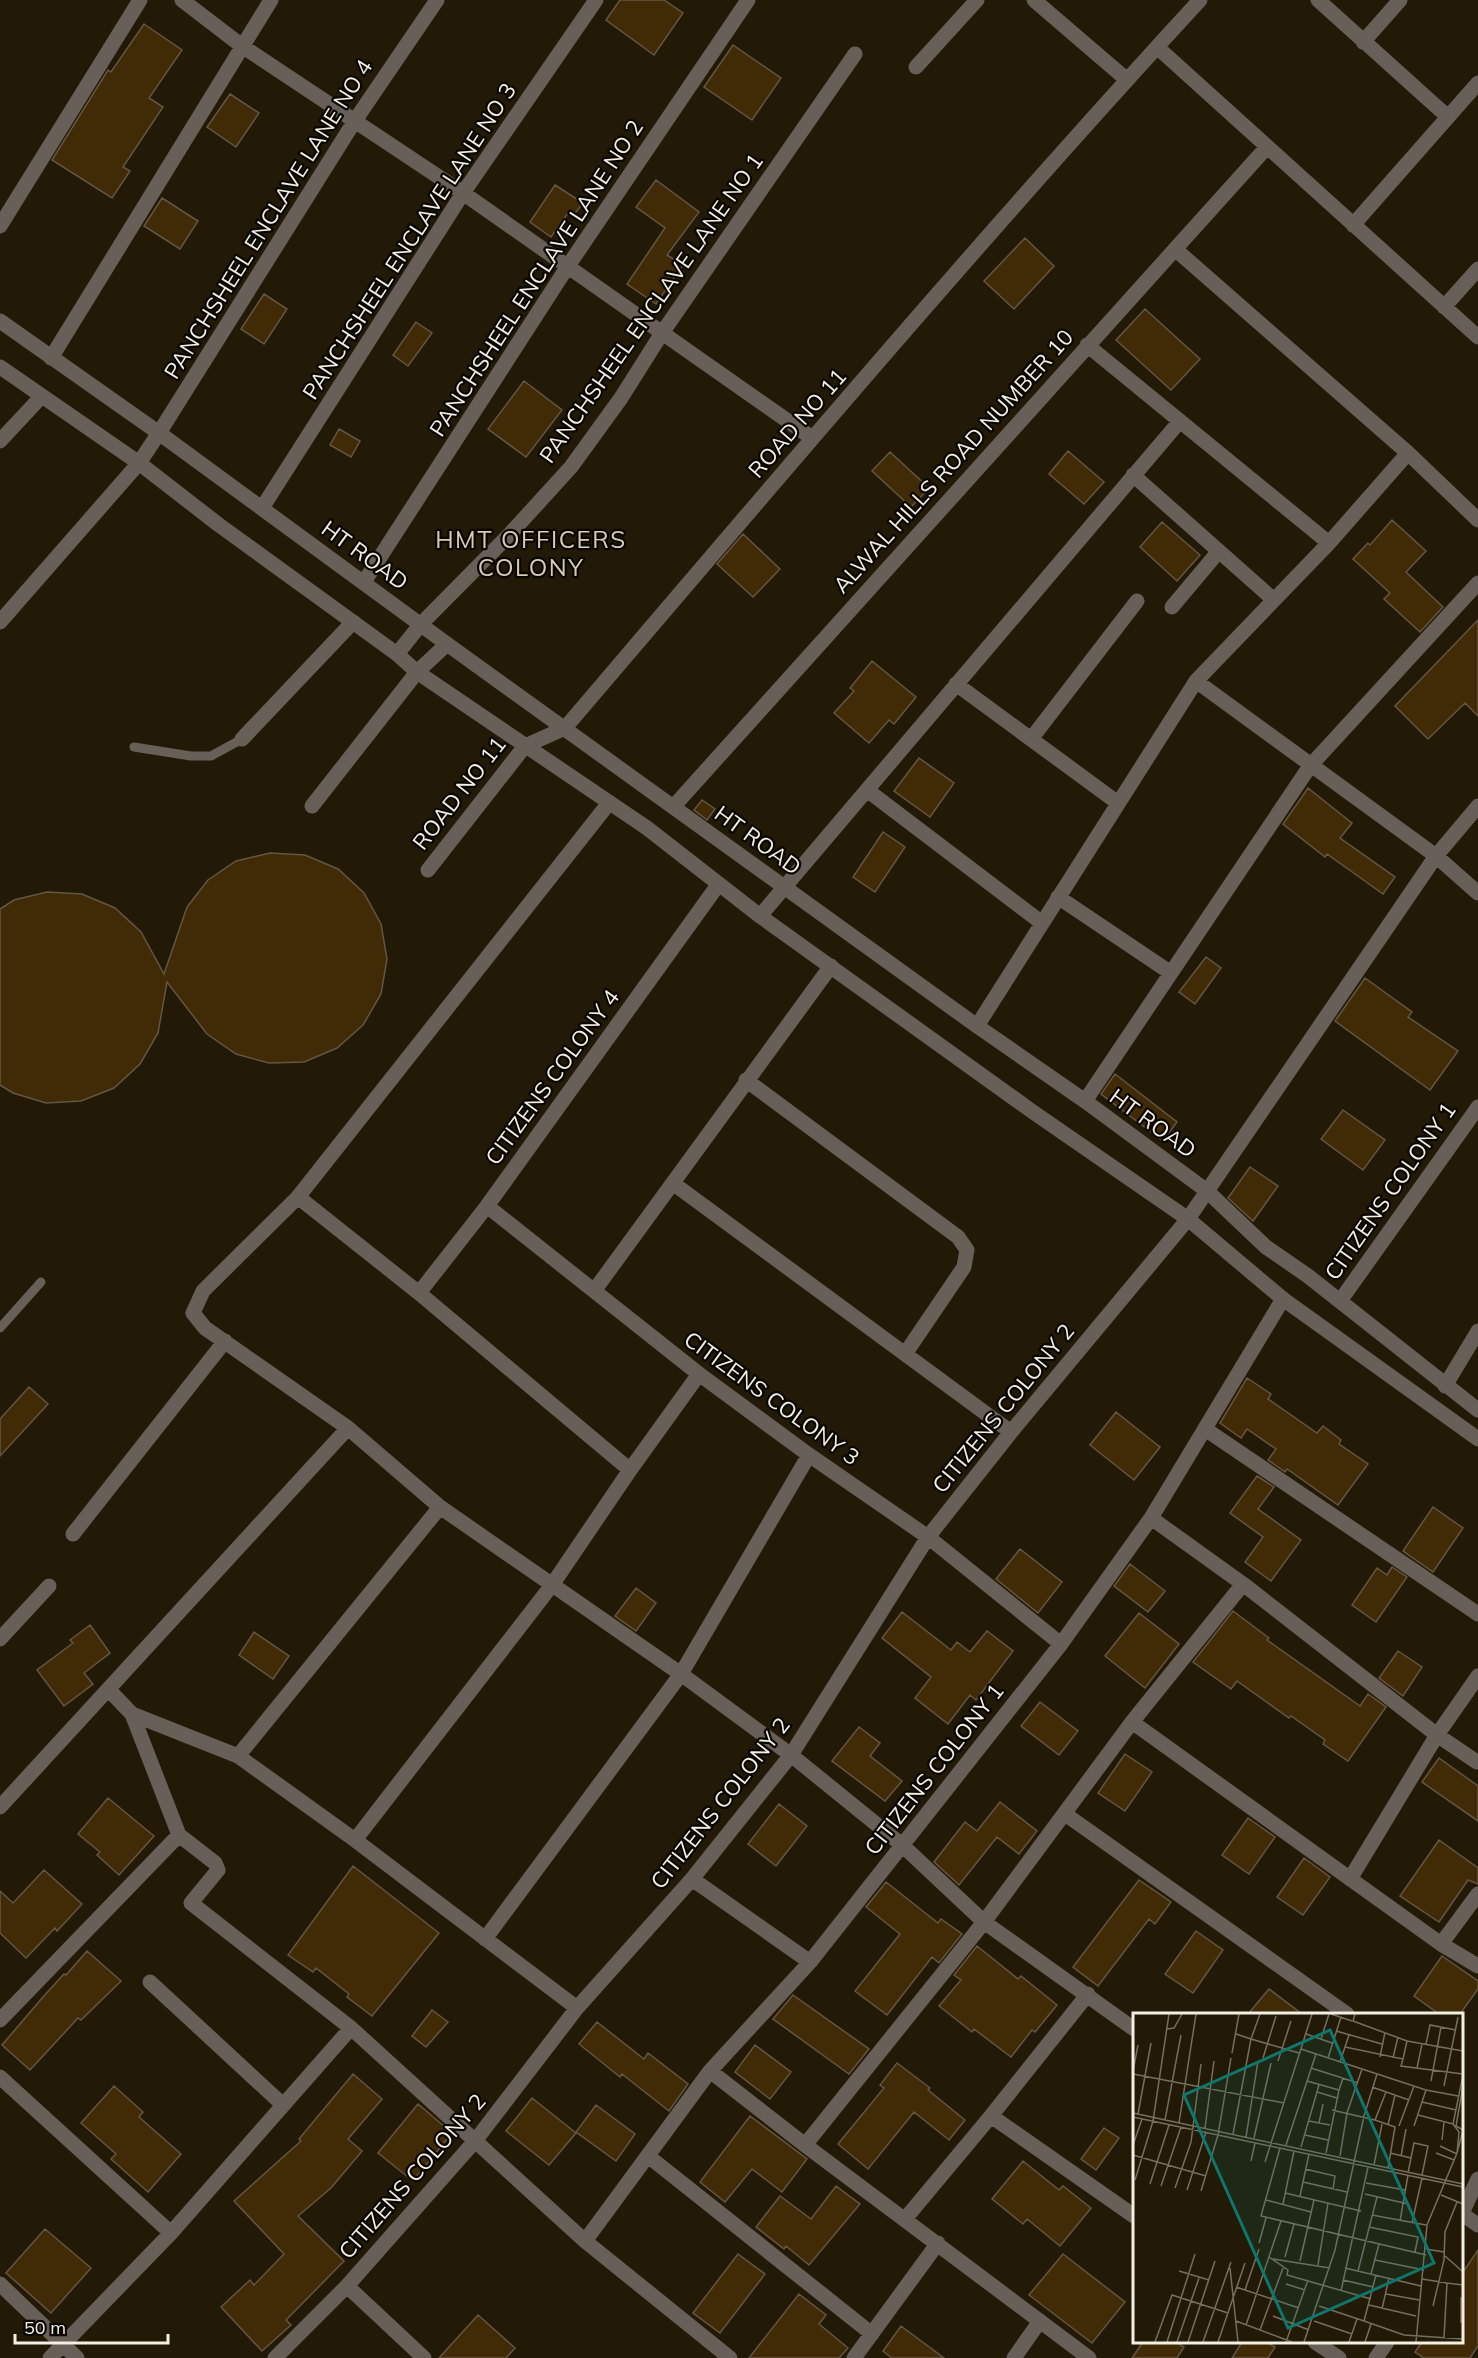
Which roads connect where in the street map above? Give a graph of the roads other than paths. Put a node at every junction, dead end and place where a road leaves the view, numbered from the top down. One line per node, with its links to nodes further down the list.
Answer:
1 (140, 0): 24 (street)
2 (182, 0): 13 (street)
3 (271, 0): 13 (street)
4 (437, 0): 20 (street, PANCHSHEEL ENCLAVE LANE NO 4)
5 (596, 0): 22 (street, PANCHSHEEL ENCLAVE LANE NO 3)
6 (748, 0): 26 (street, PANCHSHEEL ENCLAVE LANE NO 2)
7 (977, 0): 16 (street)
8 (1034, 0): 17 (street)
9 (1200, 0): 14 (street, ROAD NO 11)
10 (1318, 0): 12 (street)
11 (1400, 0): 12 (street)
12 (1363, 42): 19 (street)
13 (242, 46): 20 (street); 33 (street)
14 (1157, 47): 17 (street, ROAD NO 11); 21 (street)
15 (855, 54): 30 (street, PANCHSHEEL ENCLAVE LANE NO 1)
16 (916, 67)
17 (1126, 79): 38 (street, ROAD NO 11)
18 (1478, 83): 19 (street)
19 (1448, 117): 23 (street)
20 (354, 122): 22 (street); 37 (street, PANCHSHEEL ENCLAVE LANE NO 4)
21 (1267, 147): 23 (street); 25 (street, ALWAL HILLS ROAD NUMBER 10)
22 (463, 193): 26 (street); 43 (street, PANCHSHEEL ENCLAVE LANE NO 3)
23 (1353, 225): 28 (street)
24 (0, 226)
25 (1175, 249): 32 (street, ALWAL HILLS ROAD NUMBER 10); 40 (street)
26 (568, 266): 30 (street); 47 (street, PANCHSHEEL ENCLAVE LANE NO 2)
27 (1478, 269): 28 (street)
28 (1444, 307): 31 (street)
29 (0, 321): 33 (street, HT ROAD)
30 (662, 333): 38 (street); 54 (street, PANCHSHEEL ENCLAVE LANE NO 1)
31 (1478, 337)
32 (1087, 345): 36 (street); 69 (street, ALWAL HILLS ROAD NUMBER 10)
33 (51, 358): 37 (street, HT ROAD)
34 (0, 367): 35 (street)
35 (41, 397): 39 (street); 41 (street)
36 (1180, 421): 42 (street); 45 (street)
37 (159, 433): 41 (street, PANCHSHEEL ENCLAVE LANE NO 4); 43 (street, HT ROAD)
38 (812, 438): 60 (street, ROAD NO 11)
39 (0, 441)
40 (1408, 453): 44 (street); 45 (street)
41 (138, 463): 52 (street, PANCHSHEEL ENCLAVE LANE NO 4); 53 (street)
42 (1133, 476): 46 (street); 59 (street)
43 (262, 508): 47 (street, HT ROAD)
44 (1478, 520)
45 (1329, 543): 49 (street)
46 (1219, 551): 49 (street); 51 (street)
47 (364, 582): 54 (street, HT ROAD)
48 (1478, 583): 65 (street)
49 (1274, 600): 58 (street)
50 (1137, 601): 62 (street)
51 (1172, 607)
52 (0, 622)
53 (353, 622): 56 (street); 61 (street)
54 (421, 624): 55 (street, HT ROAD); 56 (street, PANCHSHEEL ENCLAVE LANE NO 1)
55 (447, 644): 57 (street); 60 (street, HT ROAD)
56 (397, 654): 57 (street)
57 (417, 672): 63 (street); 71 (street)
58 (1196, 681): 65 (street); 68 (street)
59 (956, 684): 62 (street); 66 (street)
60 (565, 728): 63 (street, ROAD NO 11); 69 (street, HT ROAD)
61 (242, 739): 64 (lane)
62 (1031, 739): 68 (street)
63 (525, 746): 67 (street); 73 (street, ROAD NO 11)
64 (134, 747)
65 (1310, 766): 72 (street); 81 (street)
66 (867, 790): 75 (street); 79 (street)
67 (609, 803): 74 (street); 88 (street)
68 (1118, 804): 77 (street)
69 (674, 806): 75 (street, HT ROAD)
70 (1478, 806): 72 (street, CITIZENS COLONY 2)
71 (312, 807)
72 (1436, 856): 76 (street); 87 (street, CITIZENS COLONY 2)
73 (428, 870)
74 (718, 885): 78 (street); 89 (street, CITIZENS COLONY 4)
75 (785, 887): 78 (street); 82 (street, HT ROAD)
76 (1478, 892)
77 (1059, 897): 79 (street); 81 (street)
78 (760, 916): 80 (street)
79 (1042, 923): 82 (street)
80 (831, 966): 83 (street); 90 (street)
81 (1171, 973): 84 (street)
82 (977, 1026): 84 (street, HT ROAD)
83 (746, 1080): 86 (street); 99 (street)
84 (1085, 1101): 87 (street, HT ROAD)
85 (1478, 1107): 95 (street, CITIZENS COLONY 1)
86 (674, 1184): 92 (street); 99 (street)
87 (1207, 1191): 90 (street, CITIZENS COLONY 2); 95 (street, HT ROAD)
88 (298, 1197): 93 (street); 98 (street)
89 (487, 1206): 92 (street, CITIZENS COLONY 3); 93 (street, CITIZENS COLONY 4)
90 (1188, 1219): 94 (street); 105 (street, CITIZENS COLONY 2)
91 (42, 1282): 96 (lane)
92 (594, 1291): 100 (street, CITIZENS COLONY 3)
93 (419, 1293): 108 (street)
94 (1283, 1299): 104 (street, CITIZENS COLONY 1); 106 (street)
95 (1340, 1301): 101 (street, HT ROAD)
96 (0, 1328)
97 (1478, 1331): 101 (street)
98 (225, 1341): 103 (street); 111 (street)
99 (905, 1354): 105 (street)
100 (699, 1374): 107 (street, CITIZENS COLONY 3); 108 (street)
101 (1445, 1386): 102 (street, HT ROAD)
102 (1478, 1410)
103 (348, 1428): 109 (street); 121 (street)
104 (1205, 1429): 110 (street, CITIZENS COLONY 1); 116 (street)
105 (1011, 1432): 112 (street, CITIZENS COLONY 2)
106 (1478, 1439)
107 (808, 1455): 112 (street, CITIZENS COLONY 3); 119 (street)
108 (630, 1470): 114 (street)
109 (440, 1507): 114 (street); 126 (street)
110 (1151, 1518): 113 (street); 118 (street, CITIZENS COLONY 1)
111 (73, 1533)
112 (928, 1537): 118 (street, CITIZENS COLONY 3); 125 (street, CITIZENS COLONY 2)
113 (1243, 1584): 123 (street); 124 (street)
114 (552, 1585): 119 (street); 131 (street)
115 (49, 1586): 117 (street)
116 (1478, 1614)
117 (0, 1639)
118 (1061, 1644): 132 (street, CITIZENS COLONY 1)
119 (681, 1674): 125 (street); 137 (street)
120 (1478, 1676): 124 (street)
121 (109, 1690): 122 (street); 128 (street)
122 (132, 1714): 126 (street); 130 (street)
123 (1132, 1722): 129 (street); 134 (street)
124 (1437, 1736): 127 (street); 134 (street)
125 (791, 1755): 132 (street); 133 (street, CITIZENS COLONY 2)
126 (238, 1756): 131 (street)
127 (1477, 1762)
128 (0, 1807)
129 (1065, 1814): 136 (street); 144 (street)
130 (179, 1835): 145 (street); 146 (street)
131 (355, 1840): 137 (street)
132 (902, 1845): 136 (street); 139 (street, CITIZENS COLONY 1)
133 (692, 1879): 139 (street); 143 (street, CITIZENS COLONY 2)
134 (1350, 1879): 138 (street)
135 (1478, 1894): 138 (street)
136 (984, 1922): 142 (street); 153 (street)
137 (485, 1940): 143 (street)
138 (1441, 1944): 140 (street)
139 (810, 1962): 148 (street, CITIZENS COLONY 1)
140 (1478, 1966)
141 (150, 1982): 150 (street)
142 (1088, 1994): 147 (street); 151 (street)
143 (577, 2008): 152 (street, CITIZENS COLONY 2)
144 (1346, 2013)
145 (0, 2020)
146 (351, 2028): 150 (street); 152 (street)
147 (1133, 2028)
148 (710, 2071): 153 (street); 154 (street, CITIZENS COLONY 1)
149 (0, 2077): 161 (street)
150 (282, 2104): 161 (street)
151 (991, 2116): 157 (street); 159 (street)
152 (476, 2141): 162 (street); 165 (street, CITIZENS COLONY 2)
153 (805, 2145): 159 (street)
154 (648, 2156): 162 (street, CITIZENS COLONY 1); 167 (street)
155 (1478, 2179): 156 (street)
156 (1463, 2210)
157 (1133, 2215)
158 (1463, 2215): 160 (street)
159 (905, 2219): 163 (street)
160 (1478, 2225)
161 (171, 2233): 170 (street)
162 (585, 2241): 175 (street)
163 (938, 2243): 166 (street); 167 (street)
164 (0, 2284): 170 (street)
165 (347, 2286): 173 (street, CITIZENS COLONY 2); 174 (street)
166 (1041, 2321): 177 (street); 178 (street)
167 (872, 2334): 176 (street)
168 (1316, 2343): 179 (street)
169 (1386, 2343): 180 (street)
170 (64, 2344): 171 (street); 172 (street)
171 (50, 2358)
172 (77, 2358)
173 (275, 2358)
174 (424, 2358)
175 (730, 2358)
176 (854, 2358)
177 (1014, 2358)
178 (1089, 2358)
179 (1339, 2358)
180 (1376, 2358)

